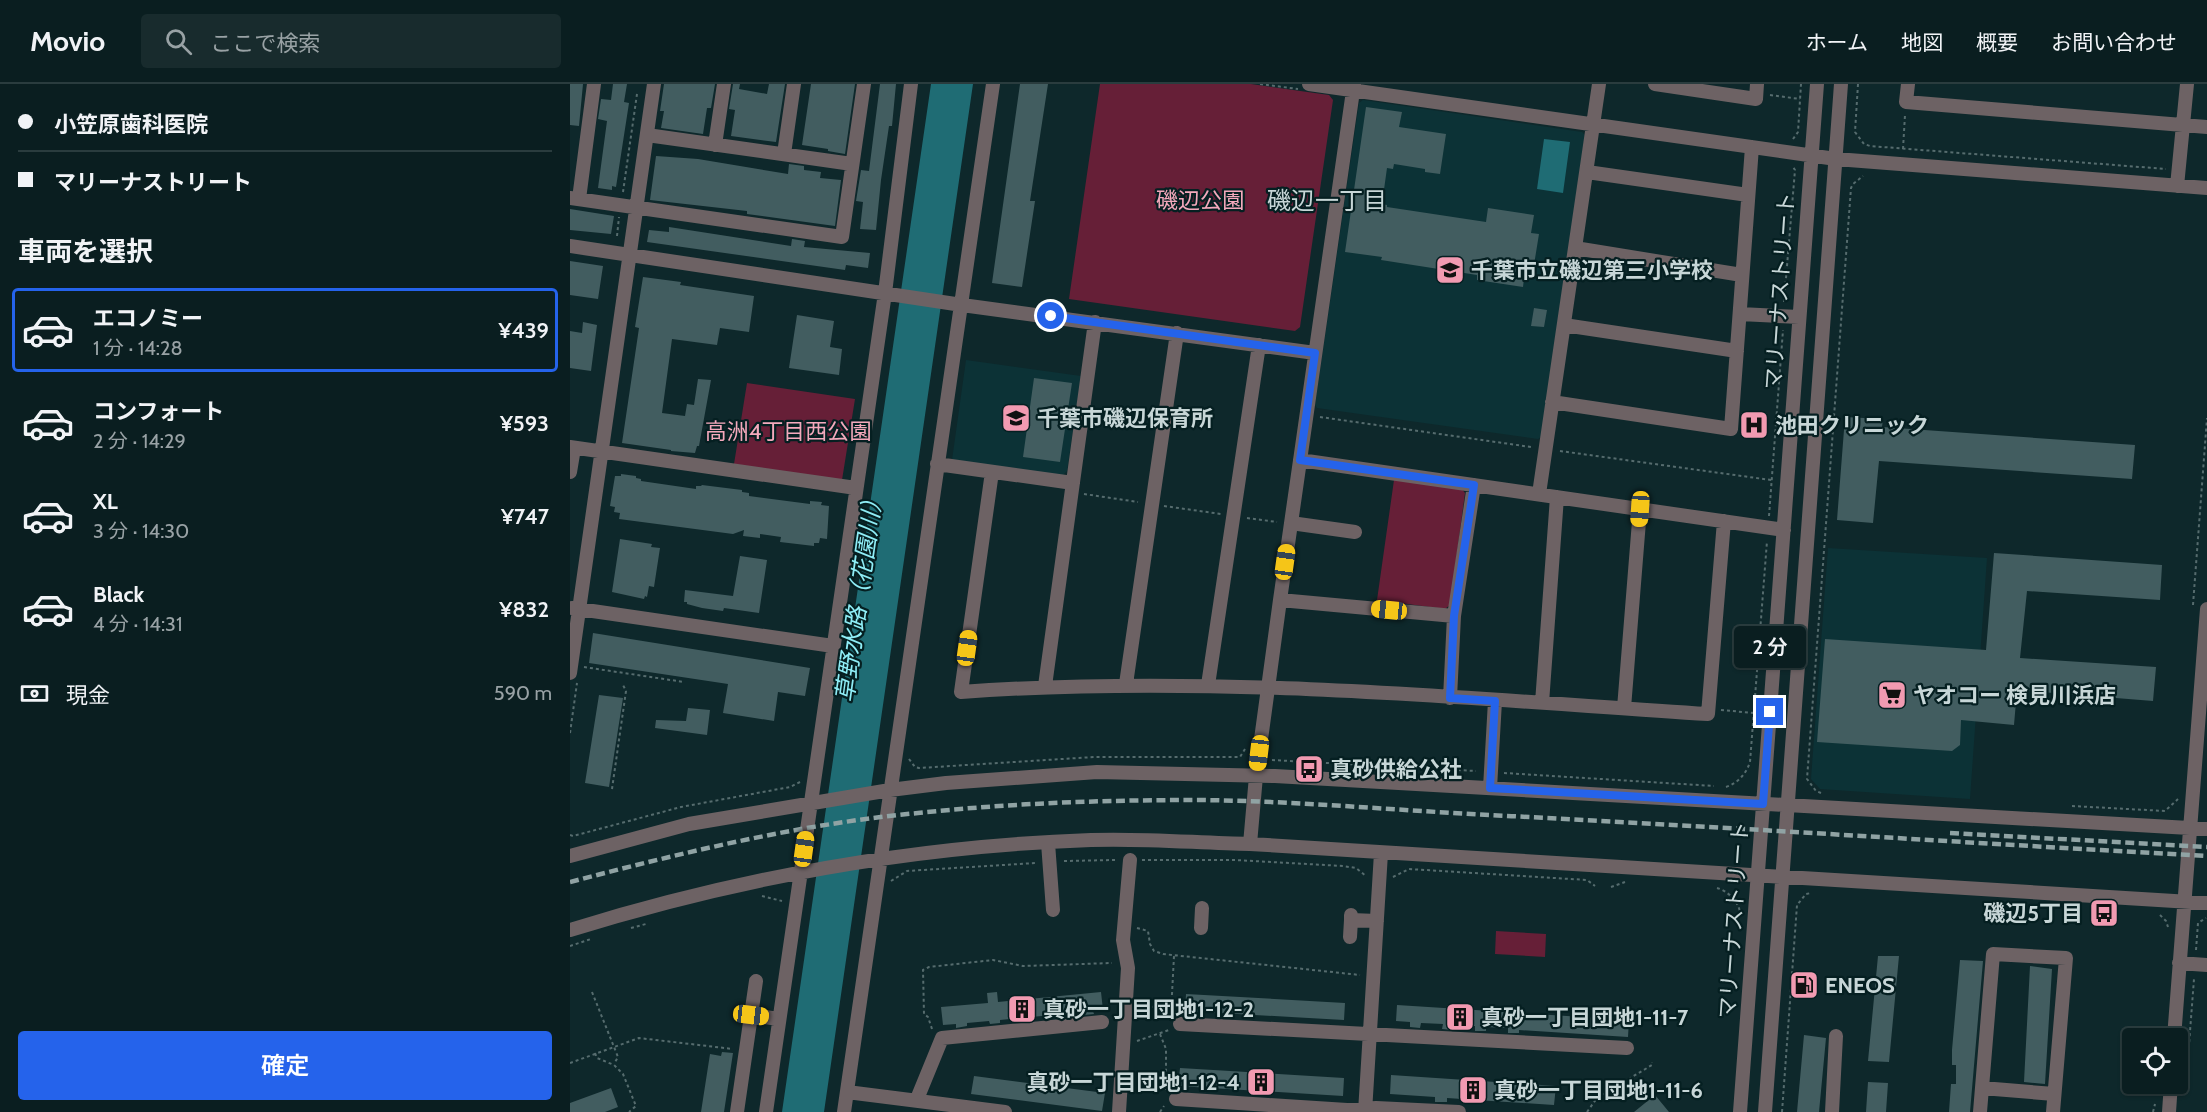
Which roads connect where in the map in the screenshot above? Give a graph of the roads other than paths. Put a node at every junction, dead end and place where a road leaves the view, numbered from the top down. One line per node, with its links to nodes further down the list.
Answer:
1 (594, 84): 32 (street)
2 (654, 84): 21 (street)
3 (724, 84): 22 (street)
4 (794, 84): 24 (street)
5 (864, 84): 27 (street)
6 (911, 84): 38 (street)
7 (993, 84): 39 (street)
8 (1599, 84): 18 (street)
9 (1655, 84): 14 (street)
10 (1817, 84): 25 (street, マリーナストリート)
11 (1841, 84): 26 (street, マリーナストリート)
12 (1908, 84): 19 (street)
13 (2187, 84): 19 (street)
14 (1672, 85): 17 (street)
15 (1308, 87): 16 (street)
16 (1354, 88): 18 (street); 47 (street)
17 (1757, 89)
18 (1593, 124): 23 (street); 28 (street)
19 (2183, 125): 20 (street); 29 (street)
20 (2207, 127)
21 (647, 135): 22 (street); 33 (street)
22 (715, 145): 24 (street)
23 (1752, 147): 25 (street); 31 (street)
24 (784, 154): 27 (street)
25 (1812, 156): 26 (street); 41 (street, マリーナストリート)
26 (1836, 159): 29 (street); 84 (street, マリーナストリート)
27 (852, 164): 33 (street)
28 (1587, 172): 31 (street); 35 (street)
29 (2177, 186): 30 (street)
30 (2207, 188)
31 (1748, 195): 37 (street)
32 (574, 198): 33 (street)
33 (636, 207): 36 (street)
34 (570, 246): 36 (street)
35 (1575, 248): 37 (street); 43 (street)
36 (630, 255): 38 (street); 50 (street)
37 (1742, 274): 40 (street)
38 (885, 293): 39 (street); 56 (street)
39 (962, 305): 42 (street); 52 (street)
40 (1740, 314): 41 (street); 46 (street)
41 (1798, 317): 63 (street, マリーナストリート)
42 (1095, 322): 44 (street); 57 (street)
43 (1564, 325): 46 (street); 48 (street)
44 (1177, 333): 45 (street); 71 (street)
45 (1259, 345): 47 (street); 72 (street)
46 (1737, 351): 48 (street)
47 (1315, 353): 51 (street)
48 (1552, 402): 58 (street)
49 (572, 448): 50 (street); 53 (street)
50 (602, 452): 56 (street); 66 (street)
51 (1300, 460): 55 (street); 62 (street)
52 (937, 464): 54 (street); 81 (street)
53 (570, 472)
54 (992, 472): 57 (street); 73 (street)
55 (1474, 485): 58 (street); 68 (street)
56 (856, 488): 69 (street)
57 (1072, 488): 73 (street)
58 (1539, 494): 59 (street)
59 (1557, 497): 60 (street); 77 (street)
60 (1640, 509): 61 (street); 78 (street)
61 (1724, 521): 63 (street); 78 (street)
62 (1284, 523): 64 (street); 65 (street)
63 (1784, 530): 83 (street, マリーナストリート)
64 (1355, 532)
65 (1280, 600): 68 (street); 74 (street)
66 (574, 609): 69 (street); 70 (street)
67 (2207, 609): 85 (street)
68 (1454, 616): 75 (street)
69 (833, 646): 82 (street)
70 (576, 672)
71 (1126, 684): 72 (street); 73 (street)
72 (1208, 685): 74 (street)
73 (1045, 686)
74 (1268, 687): 75 (street); 79 (street)
75 (1450, 698): 76 (street)
76 (1495, 701): 77 (street); 80 (street)
77 (1542, 704): 78 (street)
78 (1624, 708)
79 (1256, 776): 80 (street); 81 (street); 88 (street)
80 (1490, 788): 83 (street)
81 (890, 790): 82 (street); 91 (street)
82 (810, 803): 90 (street); 93 (street)
83 (1763, 804): 84 (street); 94 (street, マリーナストリート)
84 (1788, 806): 85 (street); 95 (street, マリーナストリート)
85 (2190, 828): 86 (street); 96 (street)
86 (2207, 829)
87 (1048, 843): 88 (street); 91 (street); 99 (street)
88 (1250, 844): 89 (street)
89 (1381, 853): 94 (street); 100 (street)
90 (570, 856)
91 (880, 859): 93 (street); 116 (street)
92 (1130, 860): 127 (street)
93 (800, 873): 102 (street); 108 (street)
94 (1758, 875): 95 (street); 129 (street, マリーナストリート)
95 (1783, 876): 96 (street); 130 (street, マリーナストリート)
96 (2184, 902): 97 (street); 105 (street)
97 (2207, 903)
98 (1202, 908): 101 (street)
99 (1053, 910)
100 (1377, 921): 103 (street); 112 (street)
101 (1201, 928)
102 (570, 930)
103 (1350, 936)
104 (2201, 962): 105 (street)
105 (2179, 963): 111 (street)
106 (756, 981): 107 (street)
107 (751, 1015): 108 (street); 123 (street)
108 (779, 1019): 124 (street)
109 (1176, 1020): 112 (street)
110 (1102, 1022): 120 (street)
111 (2175, 1028)
112 (1371, 1035): 114 (street); 122 (street)
113 (1836, 1036): 131 (street)
114 (1627, 1048)
115 (1982, 1088): 117 (street); 117 (street); 132 (street)
116 (847, 1092): 120 (street); 125 (street)
117 (2054, 1094): 133 (street)
118 (2170, 1094): 134 (street)
119 (1171, 1095): 121 (street)
120 (917, 1100): 126 (street)
121 (1251, 1108): 122 (street)
122 (1365, 1110): 128 (street)
123 (737, 1112)
124 (766, 1112)
125 (844, 1112)
126 (1005, 1112)
127 (1119, 1112)
128 (1459, 1112)
129 (1740, 1112)
130 (1765, 1112)
131 (1832, 1112)
132 (1980, 1112)
133 (2053, 1112)
134 (2169, 1112)

